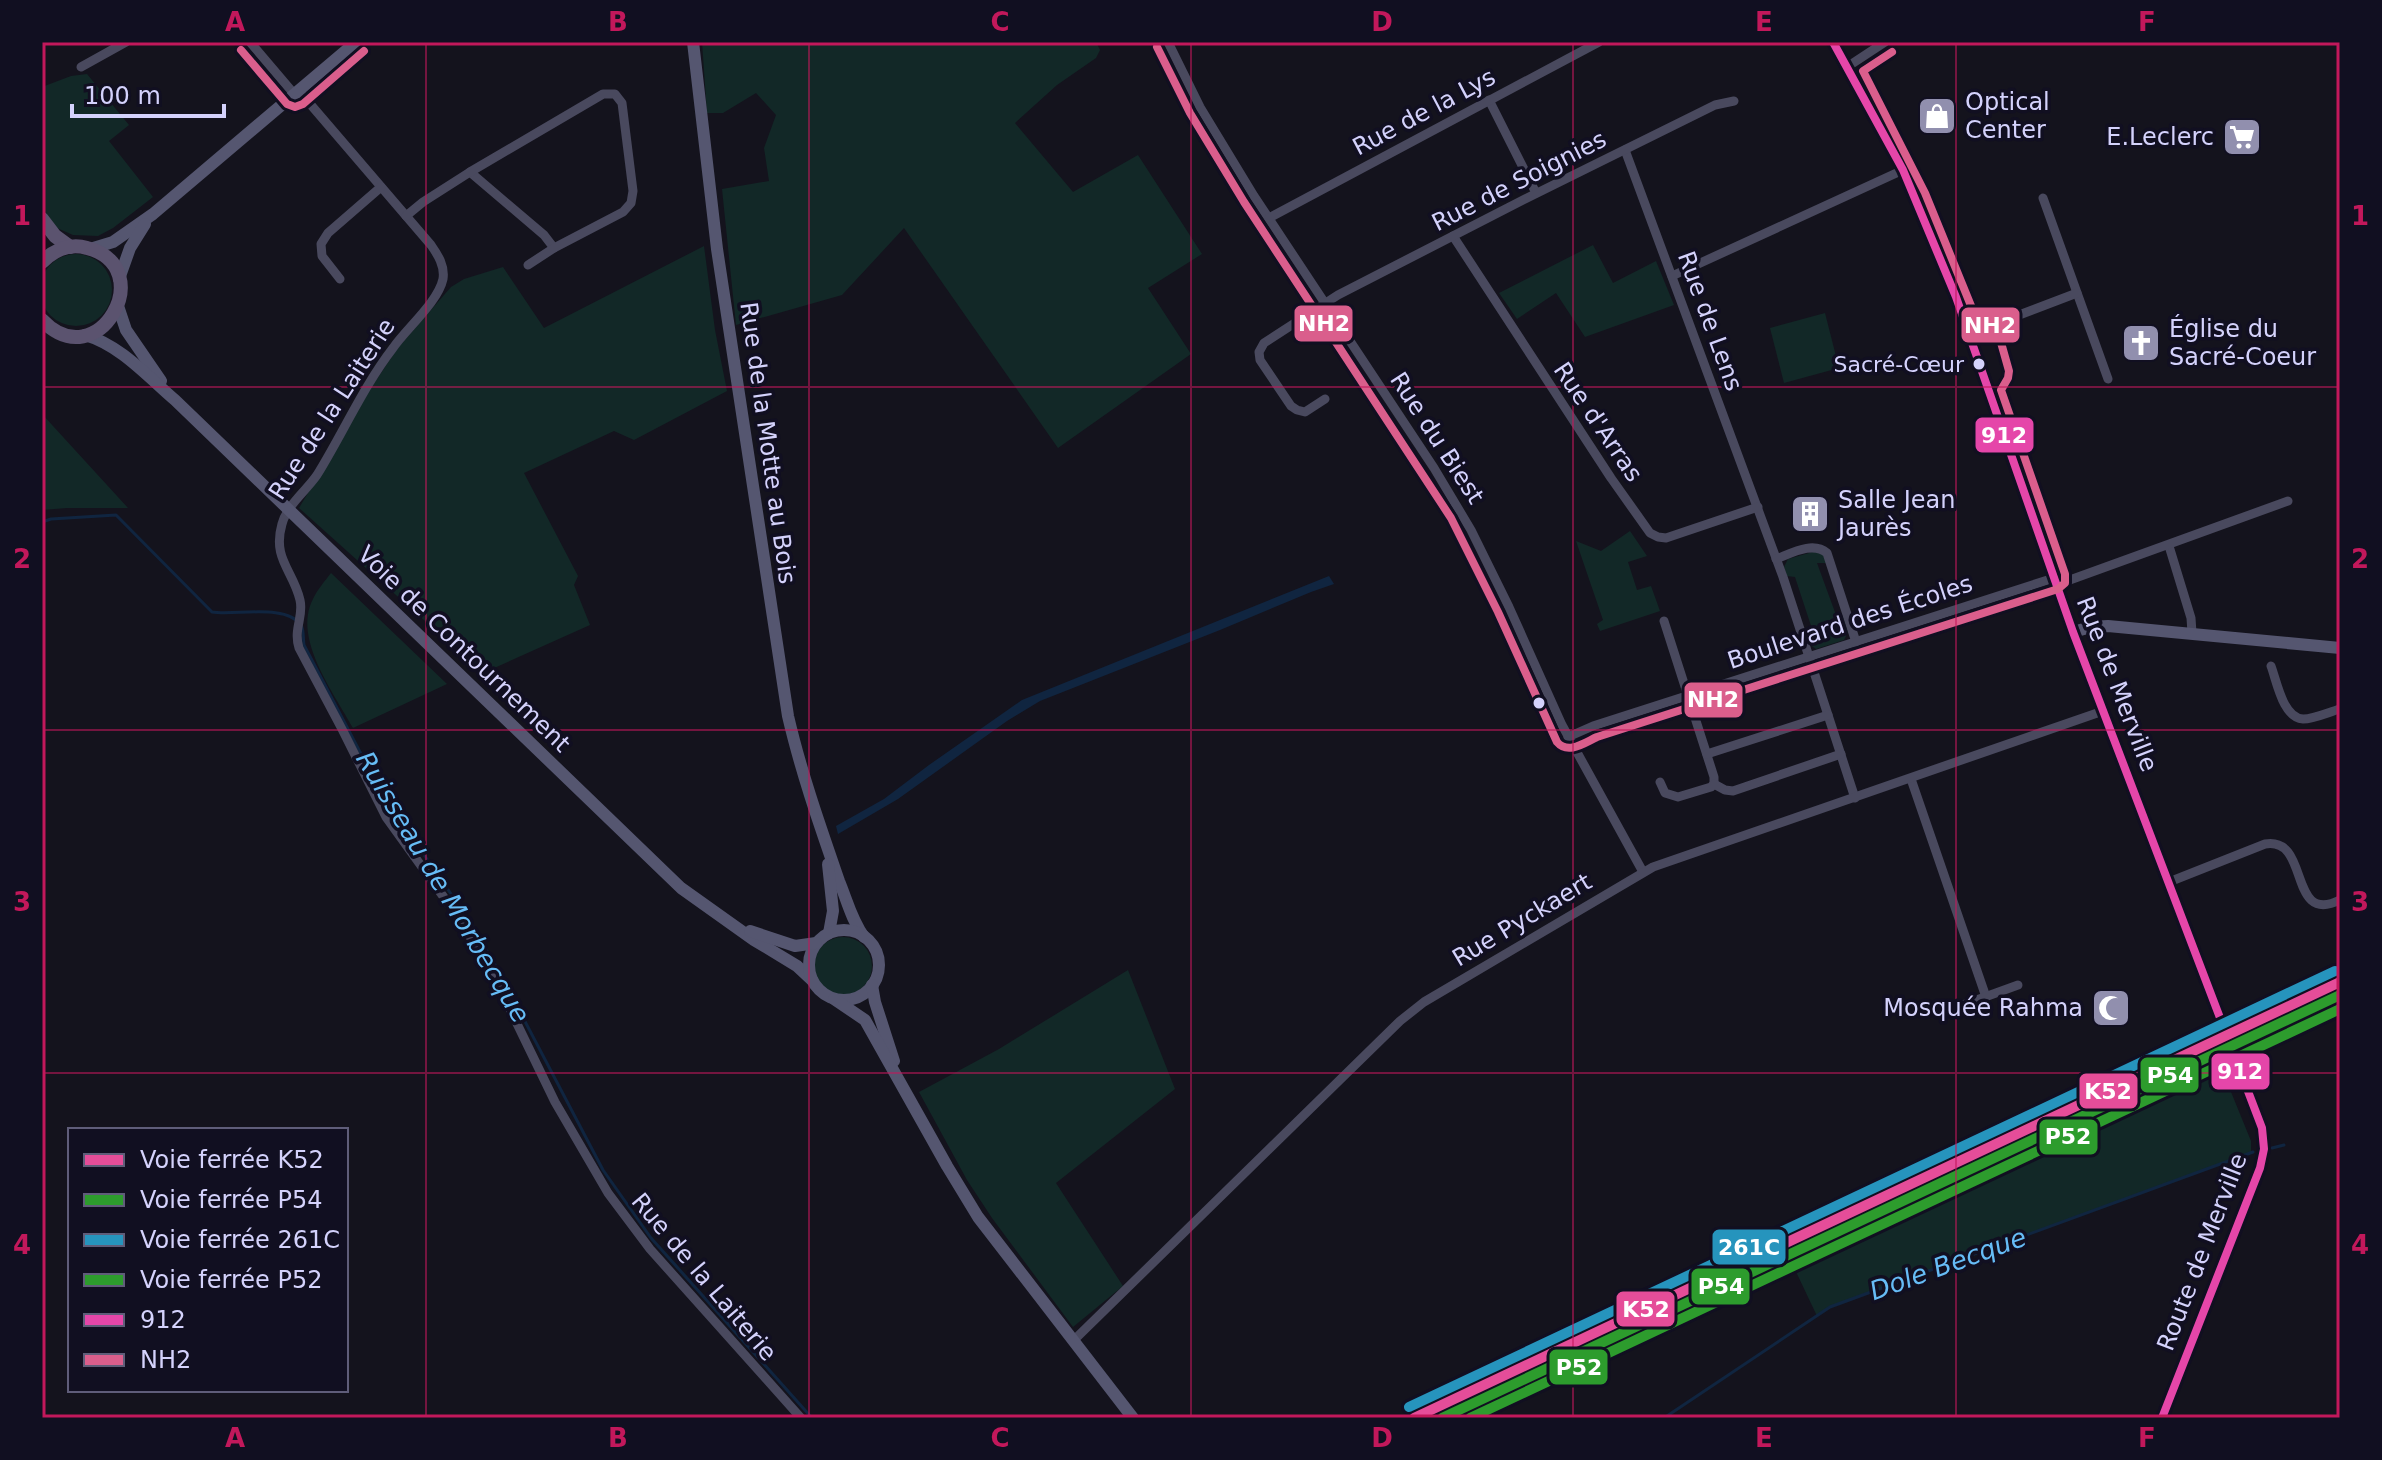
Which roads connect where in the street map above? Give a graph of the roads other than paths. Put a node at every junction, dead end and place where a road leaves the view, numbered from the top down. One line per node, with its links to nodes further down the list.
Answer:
1 (126, 42): 9 (street)
2 (250, 42): 11 (street, Rue de la Laiterie)
3 (356, 42): 11 (street)
4 (693, 42): 68 (street, Rue de la Motte au Bois)
5 (1168, 42): 22 (street, Rue du Biest)
6 (1599, 42): 12 (street, Rue de la Lys)
7 (1833, 42): 10 (street, Rue de Merville)
8 (1885, 42): 10 (street)
9 (81, 67)
10 (1847, 67): 15 (street, Rue de Merville)
11 (297, 93): 17 (street, Rue de la Laiterie); 20 (street)
12 (1489, 100): 18 (street); 22 (street, Rue de la Lys)
13 (1734, 101): 14 (street, Rue de Soignies)
14 (1625, 150): 18 (street, Rue de Soignies); 30 (street, Rue de Lens)
15 (1903, 170): 30 (street); 38 (street, Rue de Merville)
16 (470, 172): 21 (street); 26 (street); 26 (street)
17 (381, 187): 21 (street, Rue de la Laiterie); 32 (street)
18 (1536, 193): 24 (street, Rue de Soignies)
19 (2043, 198): 33 (street)
20 (153, 214): 27 (street); 31 (street)
21 (406, 216): 46 (street, Rue de la Laiterie)
22 (1269, 218): 34 (street, Rue du Biest)
23 (42, 219): 25 (main road)
24 (1453, 236): 34 (street, Rue de Soignies); 45 (street, Rue d'Arras)
25 (70, 247): 27 (main road); 28 (main road)
26 (554, 248): 29 (street)
27 (90, 249): 31 (main road)
28 (42, 262)
29 (528, 265)
30 (1672, 276): 45 (street, Rue de Lens)
31 (119, 279): 35 (main road)
32 (340, 279)
33 (2077, 293): 38 (street); 41 (street)
34 (1324, 303): 42 (street, Rue de Soignies); 61 (street, Rue du Biest)
35 (118, 306): 39 (main road); 43 (street, Voie de Contournement)
36 (42, 320): 37 (main road)
37 (63, 334): 39 (main road); 40 (main road)
38 (1969, 334): 49 (street, Rue de Merville)
39 (85, 335): 43 (street, Voie de Contournement)
40 (45, 340)
41 (2108, 379)
42 (1325, 399)
43 (175, 400): 46 (street, Voie de Contournement)
44 (2288, 501): 47 (street, Boulevard des Écoles)
45 (1758, 507): 48 (street, Rue de Lens)
46 (288, 510): 72 (street, Voie de Contournement); 87 (street, Rue de la Laiterie)
47 (2169, 546): 49 (street, Boulevard des Écoles); 52 (street)
48 (1776, 559): 53 (street); 55 (street, Rue de Lens)
49 (2055, 581): 51 (street, Rue de Merville); 53 (street, Boulevard des Écoles)
50 (1664, 621): 57 (street)
51 (2073, 632): 52 (street); 59 (street, Rue de Merville)
52 (2192, 633): 54 (street)
53 (1856, 642): 55 (street, Boulevard des Écoles)
54 (2340, 648)
55 (1809, 657): 57 (street, Boulevard des Écoles); 60 (street, Rue de Lens)
56 (2271, 666): 58 (street)
57 (1688, 695): 61 (street, Boulevard des Écoles); 62 (street)
58 (2340, 709)
59 (2103, 711): 64 (street, Rue Pyckaert); 70 (street, Rue de Merville)
60 (1828, 715): 62 (street); 63 (street, Rue de Lens)
61 (1568, 737): 69 (street, Rue du Biest)
62 (1707, 754): 66 (street)
63 (1841, 754): 66 (street); 67 (street, Rue de Lens)
64 (1911, 779): 67 (street, Rue Pyckaert); 79 (street)
65 (1660, 782): 66 (street)
66 (1714, 784)
67 (1855, 798): 69 (street, Rue Pyckaert)
68 (825, 845): 73 (street, Rue de la Motte au Bois); 74 (street, Rue de la Motte au Bois)
69 (1643, 872): 86 (street, Rue Pyckaert)
70 (2169, 882): 71 (street); 83 (street, Rue de Merville)
71 (2340, 900)
72 (729, 922): 75 (street); 76 (street)
73 (829, 933): 74 (street); 75 (street)
74 (864, 937): 77 (street)
75 (816, 943): 76 (street)
76 (812, 980): 80 (street)
77 (872, 985): 80 (street); 85 (street)
78 (2018, 985): 79 (street)
79 (1986, 997): 82 (street)
80 (834, 999): 85 (street)
81 (2340, 1005): 84 (street)
82 (1949, 1010)
83 (2227, 1035): 84 (street, Route de Merville)
84 (2235, 1055): 89 (street, Route de Merville)
85 (902, 1083): 86 (street)
86 (1073, 1341): 88 (street)
87 (801, 1418)
88 (1133, 1418)
89 (2162, 1418)

